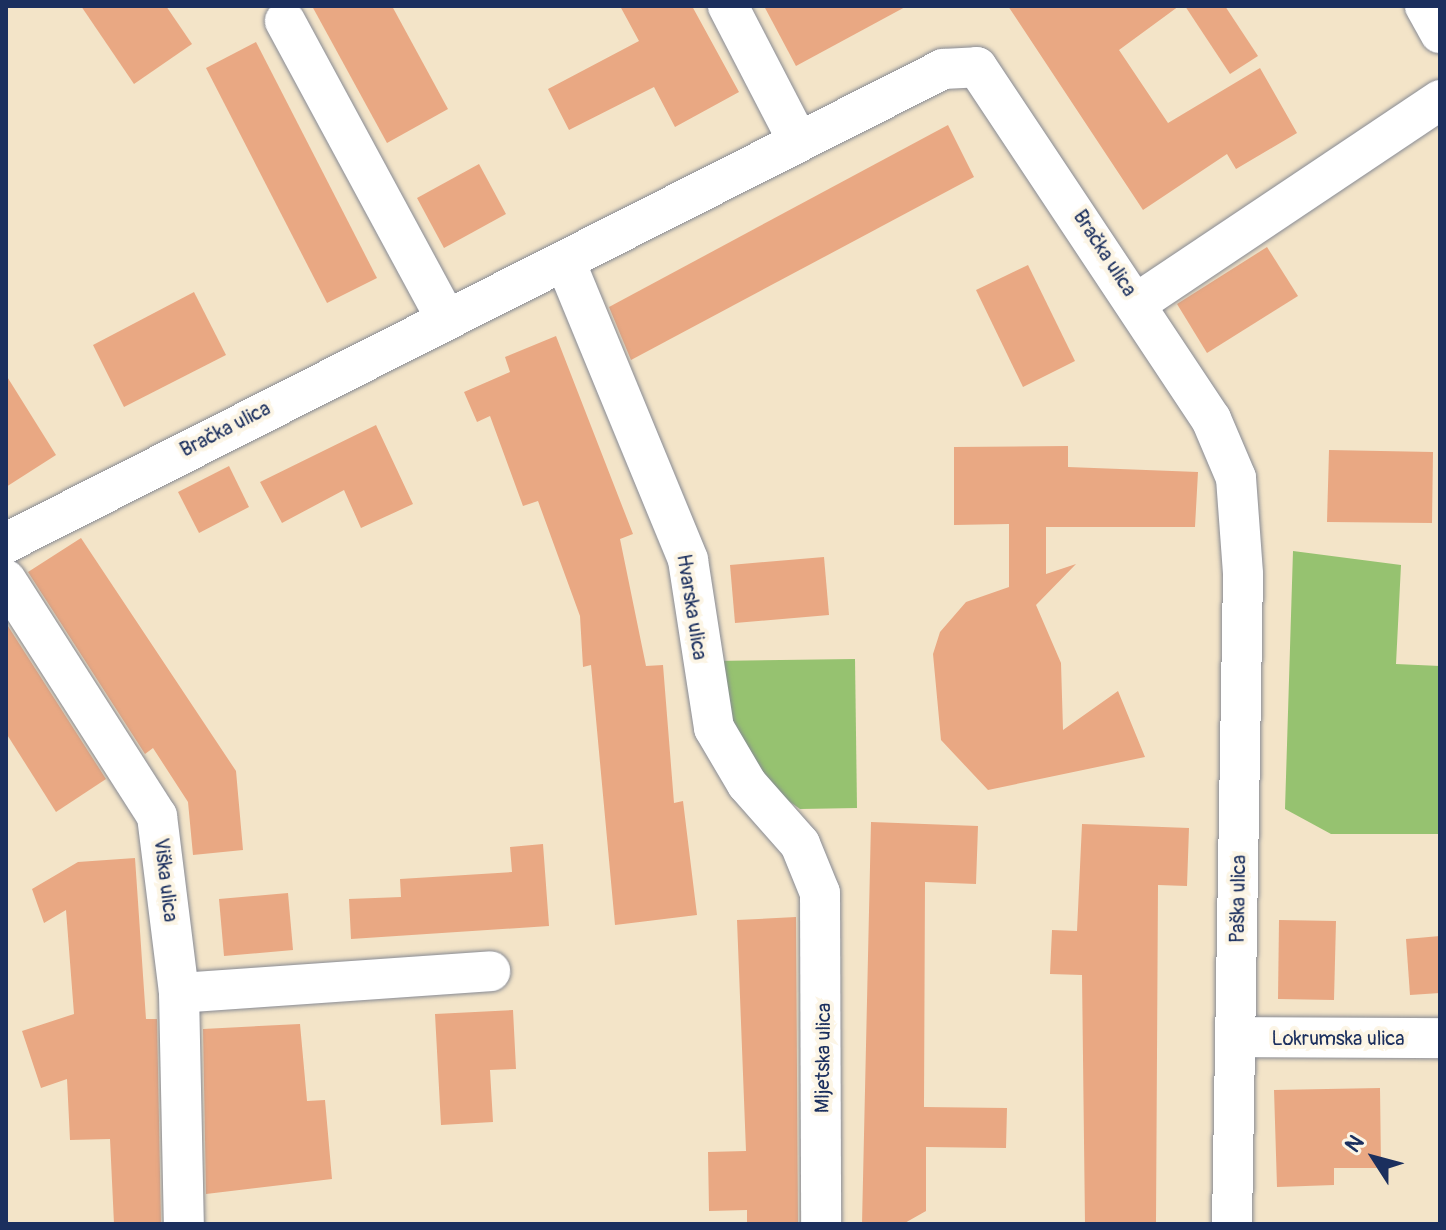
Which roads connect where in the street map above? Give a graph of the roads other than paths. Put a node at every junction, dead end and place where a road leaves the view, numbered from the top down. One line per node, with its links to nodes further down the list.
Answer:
1 (728, 6): 6 (street)
2 (1425, 6): 4 (street)
3 (285, 21): 9 (street)
4 (1440, 33)
5 (1440, 100): 8 (street, Bračka ulica)
6 (798, 141): 7 (street, Bračka ulica); 8 (street, Bračka ulica)
7 (565, 261): 9 (street, Bračka ulica); 12 (street, Hvarska ulica)
8 (1137, 303): 15 (street, Paška ulica)
9 (445, 317): 10 (street, Bračka ulica)
10 (6, 543)
11 (6, 580): 14 (street, Viška ulica)
12 (820, 893): 18 (street, Mljetska ulica)
13 (490, 971): 14 (street)
14 (179, 993): 17 (street, Viška ulica)
15 (1236, 1037): 16 (street, Lokrumska ulica); 19 (street, Paška ulica)
16 (1440, 1038)
17 (184, 1224)
18 (821, 1224)
19 (1232, 1224)

